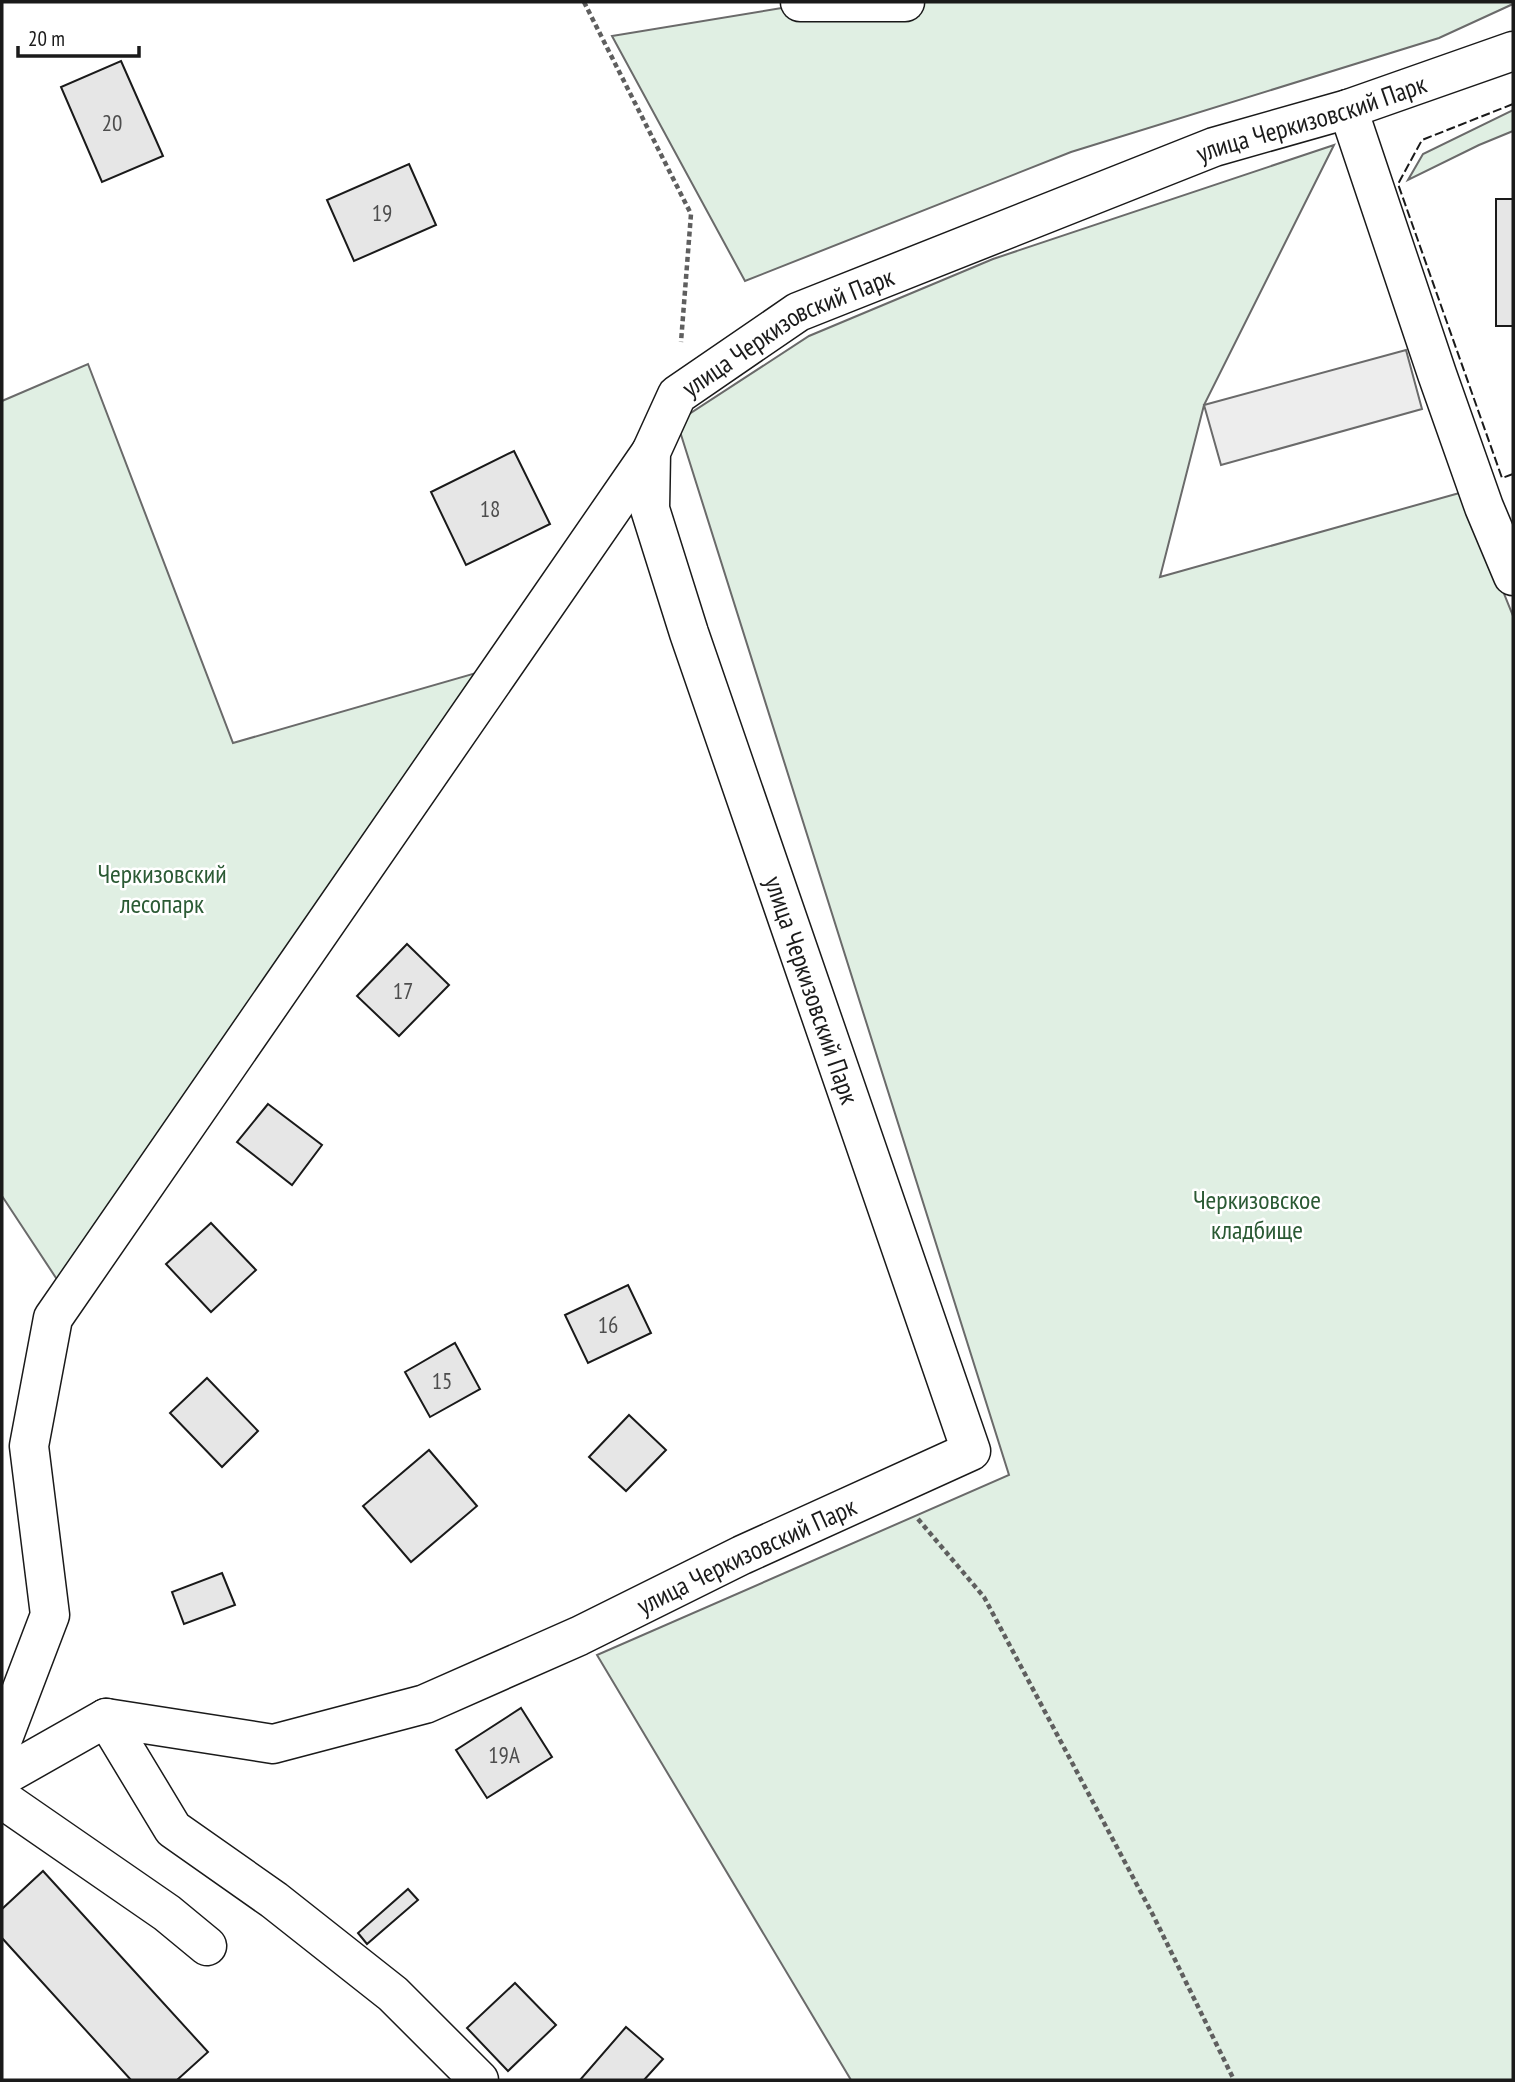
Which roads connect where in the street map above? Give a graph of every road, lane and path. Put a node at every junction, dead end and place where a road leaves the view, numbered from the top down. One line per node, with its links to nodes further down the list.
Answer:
1 (584, 2): 6 (path)
2 (800, 2): 3 (street)
3 (905, 2)
4 (1513, 51): 5 (street, улица Черкизовский Парк)
5 (1349, 109): 6 (street, улица Черкизовский Парк); 8 (street)
6 (677, 395): 7 (street, улица Черкизовский Парк)
7 (651, 452): 9 (street, улица Черкизовский Парк); 11 (street)
8 (1513, 576)
9 (892, 1487): 10 (street, улица Черкизовский Парк); 16 (path)
10 (106, 1718): 12 (street); 15 (street)
11 (2, 1741)
12 (2, 1777)
13 (2, 1799): 14 (street)
14 (207, 1946)
15 (479, 2080)
16 (1234, 2080)

